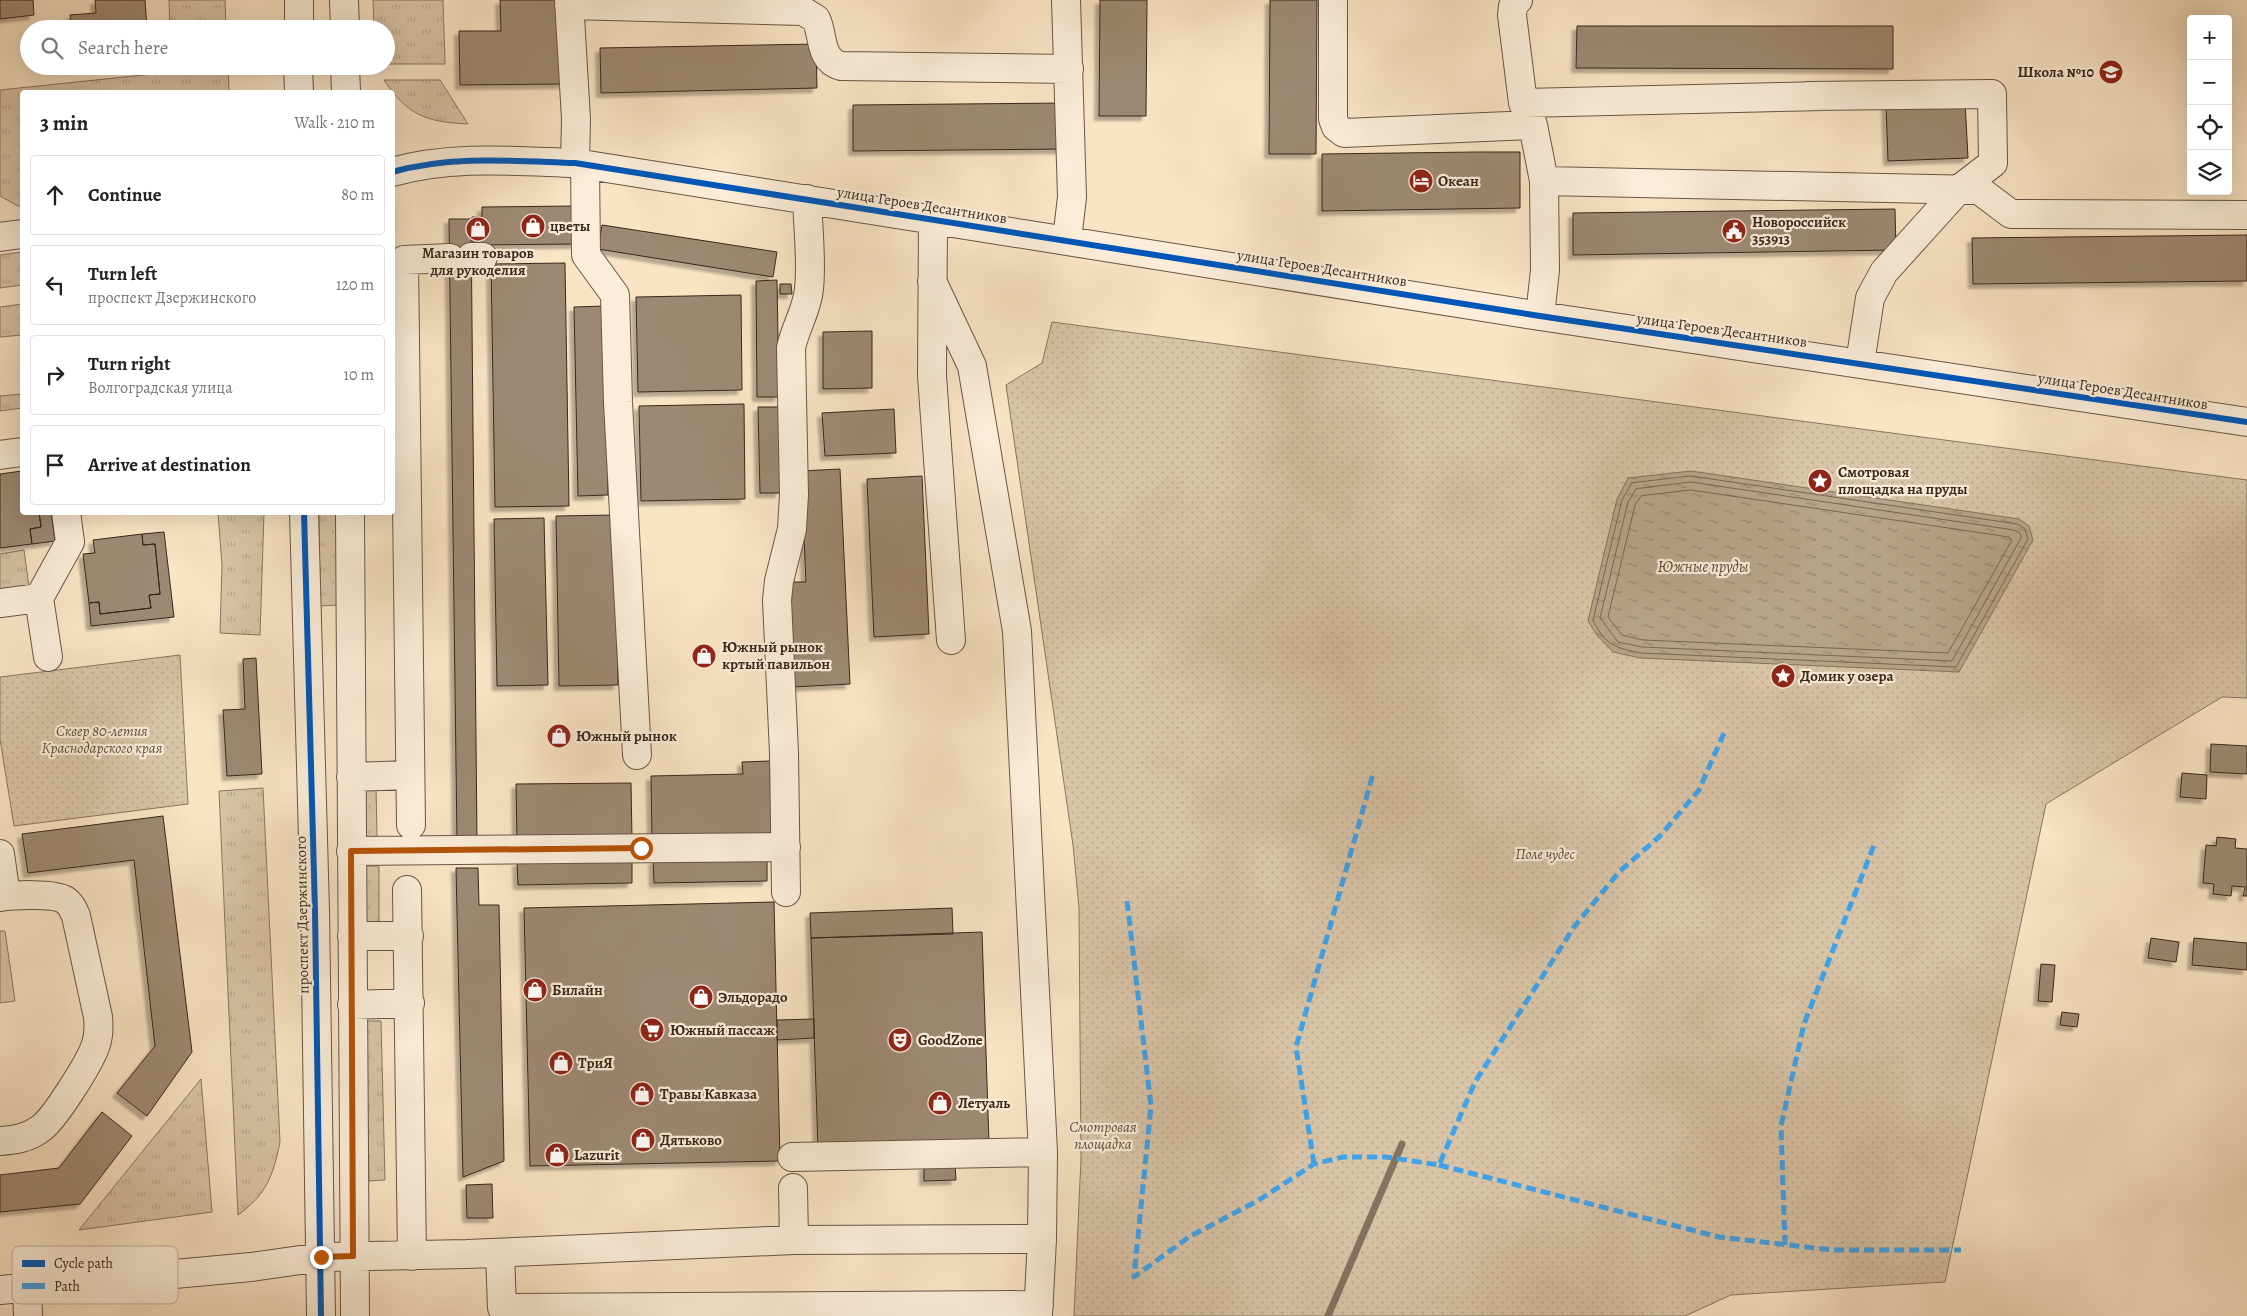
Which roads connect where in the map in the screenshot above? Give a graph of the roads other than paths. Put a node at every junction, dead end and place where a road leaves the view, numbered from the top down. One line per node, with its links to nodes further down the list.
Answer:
1 (299, 0): 8 (street)
2 (344, 0): 9 (street)
3 (1066, 0): 10 (street)
4 (1333, 0): 15 (street)
5 (1518, 0): 15 (street)
6 (569, 3): 7 (street); 16 (street)
7 (615, 3): 10 (street)
8 (299, 20)
9 (345, 20)
10 (1069, 69): 25 (street)
11 (298, 75): 13 (street)
12 (345, 75): 14 (street)
13 (298, 90)
14 (346, 90)
15 (1528, 114): 18 (street); 19 (street)
16 (580, 164): 17 (street, улица Героев Десантников); 20 (street, улица Героев Десантников); 40 (street)
17 (395, 171)
18 (1544, 180): 19 (street); 28 (street)
19 (1958, 190): 21 (street); 29 (street)
20 (808, 199): 22 (street, улица Героев Десантников); 44 (street)
21 (2247, 215)
22 (933, 219): 25 (street, улица Героев Десантников); 27 (street)
23 (20, 234): 24 (street)
24 (0, 237)
25 (1067, 240): 28 (street, улица Героев Десантников)
26 (468, 257): 41 (street)
27 (932, 281): 38 (street); 55 (street)
28 (1540, 316): 29 (street, улица Героев Десантников)
29 (1860, 363): 30 (street, улица Героев Десантников)
30 (2247, 422)
31 (20, 452): 32 (street)
32 (0, 455)
33 (66, 515): 36 (street)
34 (304, 515): 63 (street, проспект Дзержинского)
35 (350, 515): 42 (street)
36 (39, 598): 37 (street); 39 (street)
37 (0, 603)
38 (951, 640)
39 (48, 657)
40 (637, 755)
41 (410, 775): 42 (street); 43 (street)
42 (351, 777): 45 (street)
43 (411, 825)
44 (786, 847): 45 (street); 48 (street)
45 (351, 851): 50 (street)
46 (0, 854): 49 (street)
47 (407, 890): 51 (street)
48 (786, 892)
49 (3, 896): 54 (street)
50 (352, 936): 51 (street); 53 (street)
51 (408, 936): 52 (street)
52 (410, 1003): 53 (street); 62 (street)
53 (352, 1004): 61 (street)
54 (0, 1141)
55 (1043, 1152): 56 (street); 58 (street)
56 (792, 1157)
57 (793, 1188): 59 (street)
58 (1042, 1238): 59 (street); 65 (street)
59 (794, 1240): 60 (street)
60 (500, 1252): 62 (street); 66 (street)
61 (353, 1256): 62 (street); 63 (street); 68 (street)
62 (412, 1256)
63 (321, 1257): 64 (street); 67 (street, проспект Дзержинского)
64 (178, 1273)
65 (1038, 1310): 66 (street)
66 (642, 1312)
67 (321, 1316)
68 (355, 1316)

